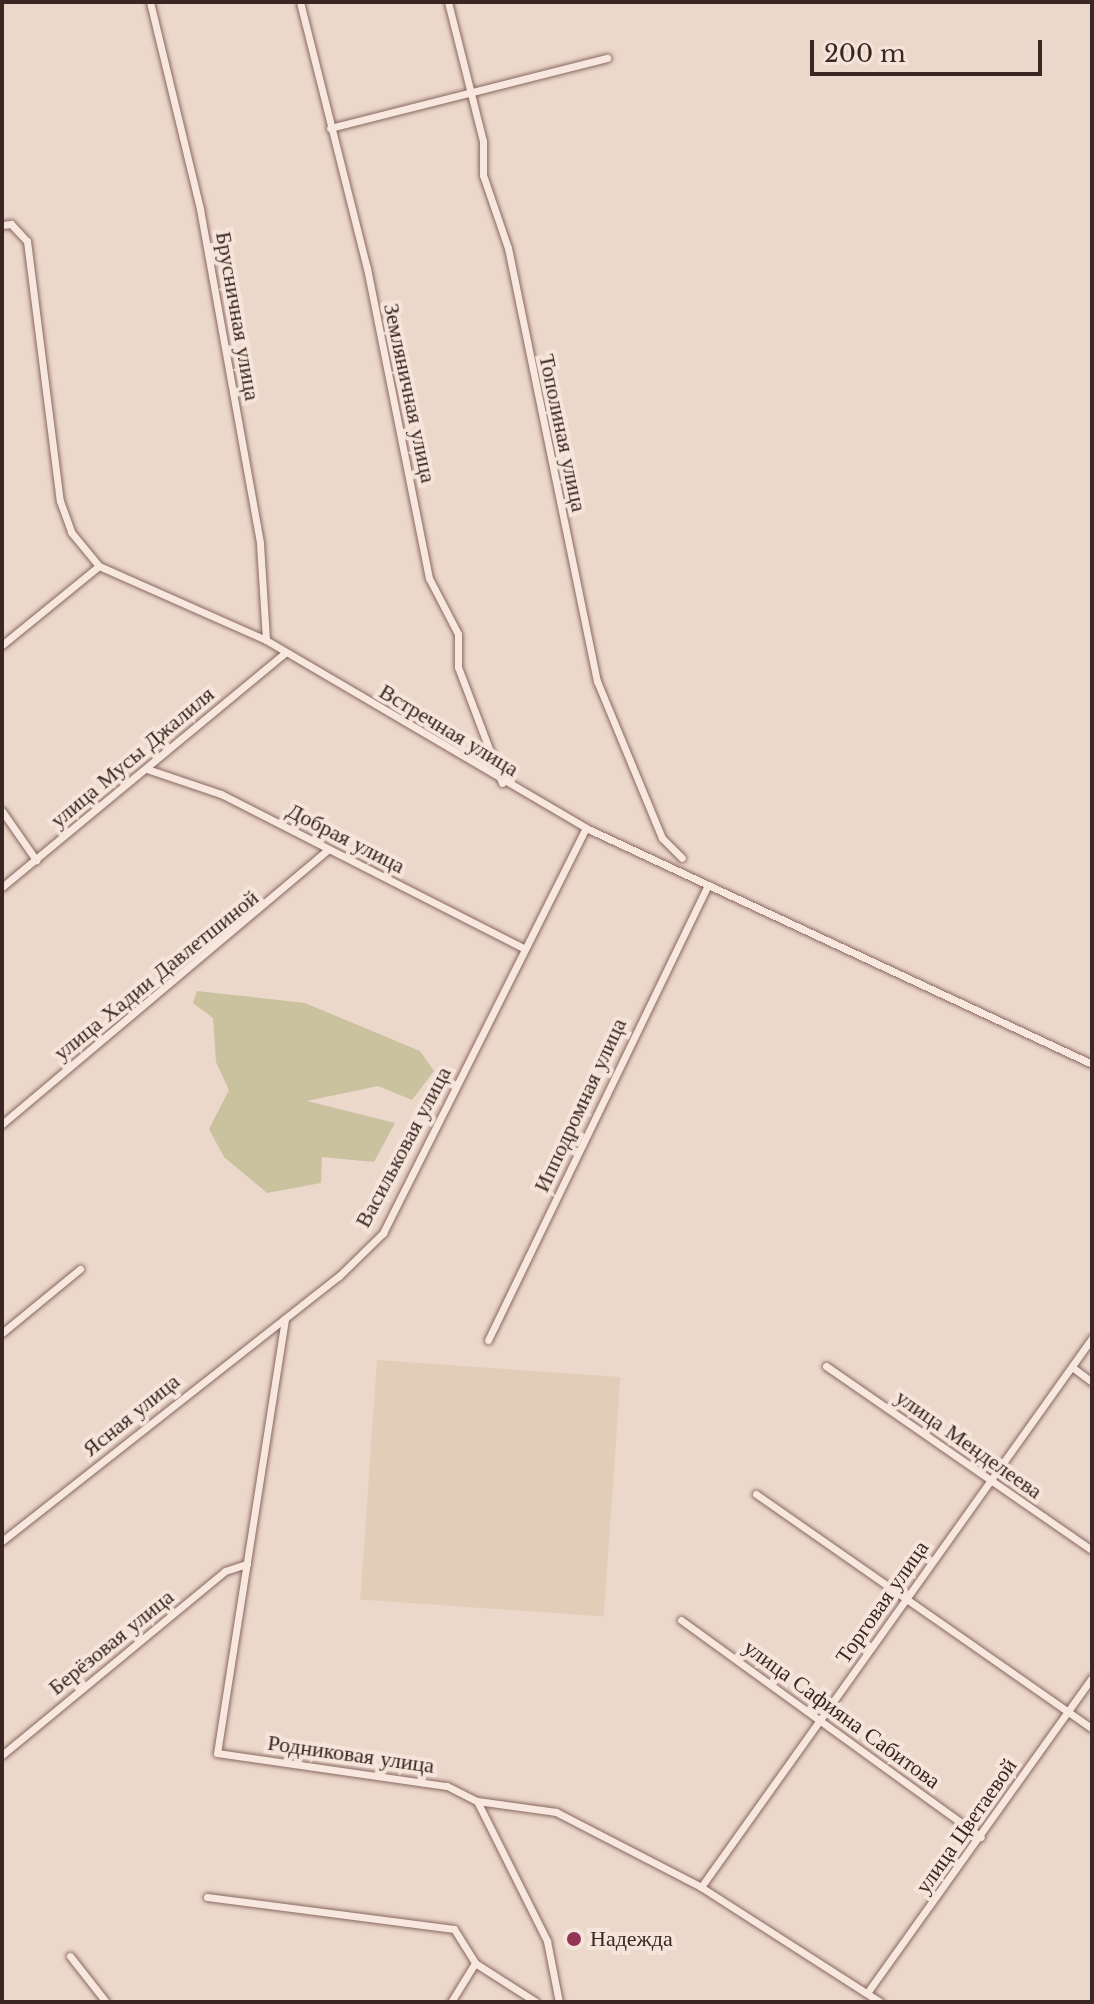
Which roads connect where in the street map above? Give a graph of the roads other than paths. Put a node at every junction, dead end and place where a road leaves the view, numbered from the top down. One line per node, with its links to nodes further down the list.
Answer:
1 (150, 2): 9 (street, Брусничная улица)
2 (300, 2): 6 (street, Земляничная улица)
3 (448, 2): 5 (street, Тополиная улица)
4 (607, 58): 5 (street)
5 (472, 92): 6 (street); 17 (street, Тополиная улица)
6 (330, 128): 13 (street, Земляничная улица)
7 (2, 225): 8 (street, Встречная улица)
8 (99, 566): 9 (street, Встречная улица); 10 (street)
9 (266, 640): 11 (street, Встречная улица)
10 (2, 645)
11 (285, 653): 12 (street, улица Мусы Джалиля); 13 (street, Встречная улица)
12 (147, 769): 16 (street, Добрая улица); 18 (street, улица Мусы Джалиля)
13 (502, 783): 15 (street, Встречная улица)
14 (2, 811): 18 (street)
15 (586, 828): 20 (street, Встречная улица); 21 (street, Васильковая улица)
16 (329, 849): 21 (street, Добрая улица); 23 (street, улица Хадии Давлетшиной)
17 (682, 858)
18 (36, 860): 19 (street, улица Мусы Джалиля)
19 (2, 887)
20 (707, 887): 22 (street, Встречная улица); 28 (street, Ипподромная улица)
21 (525, 949): 25 (street, Васильковая улица)
22 (1092, 1064)
23 (2, 1124)
24 (80, 1269): 26 (street)
25 (285, 1319): 34 (street, Ясная улица); 36 (street)
26 (2, 1333)
27 (1092, 1338): 30 (street, Торговая улица)
28 (488, 1340)
29 (826, 1366): 32 (street, улица Менделеева)
30 (1072, 1367): 31 (street); 32 (street, Торговая улица)
31 (1092, 1382)
32 (989, 1482): 35 (street, улица Менделеева); 37 (street, Торговая улица)
33 (756, 1494): 37 (street)
34 (2, 1541)
35 (1092, 1550)
36 (247, 1564): 43 (street, Берёзовая улица); 44 (street, Родниковая улица)
37 (905, 1601): 40 (street); 41 (street, Торговая улица)
38 (681, 1620): 41 (street, улица Сафияна Сабитова)
39 (1092, 1678): 40 (street, улица Цветаевой)
40 (1068, 1711): 42 (street); 45 (street, улица Цветаевой)
41 (821, 1719): 45 (street, улица Сафияна Сабитова); 46 (street, Торговая улица)
42 (1092, 1728)
43 (2, 1755)
44 (477, 1801): 46 (street, Родниковая улица); 54 (street)
45 (981, 1837): 50 (street, улица Цветаевой)
46 (701, 1887): 50 (street, Родниковая улица)
47 (207, 1897): 49 (street)
48 (70, 1956): 51 (street)
49 (475, 1963): 52 (street); 53 (street)
50 (867, 1993): 55 (street, Родниковая улица)
51 (106, 2002)
52 (451, 2002)
53 (536, 2002)
54 (559, 2002)
55 (880, 2002)

